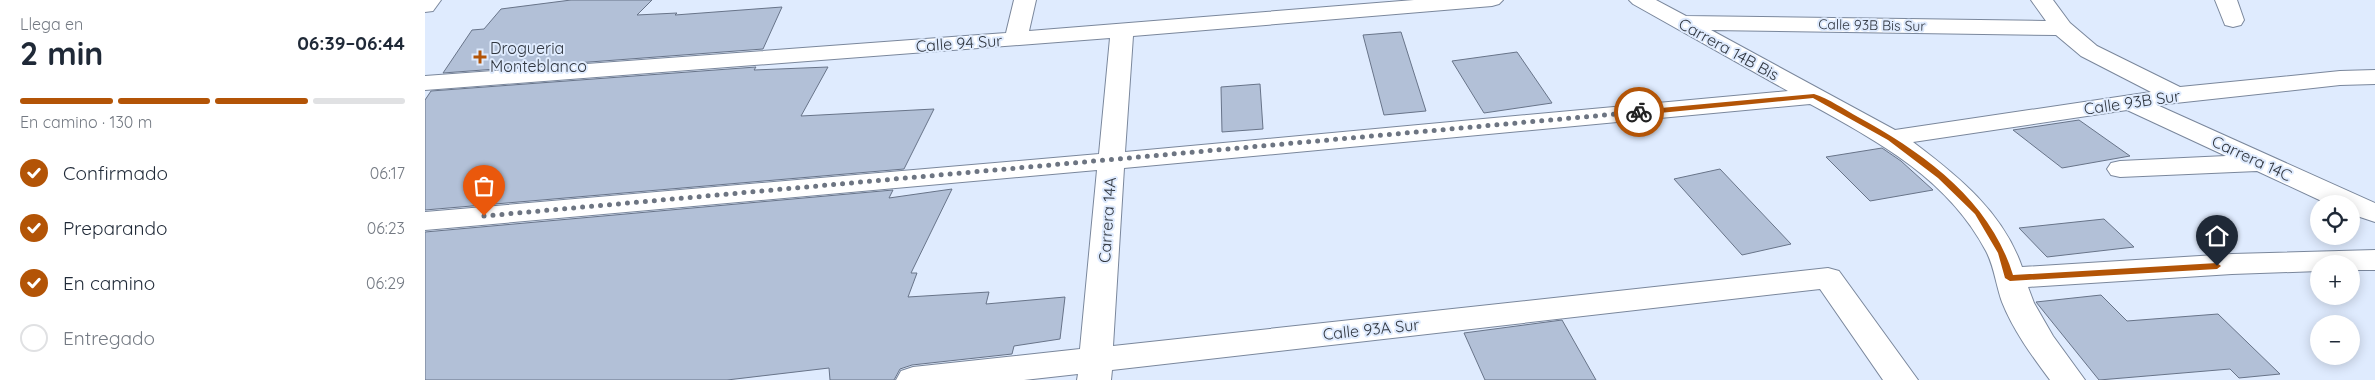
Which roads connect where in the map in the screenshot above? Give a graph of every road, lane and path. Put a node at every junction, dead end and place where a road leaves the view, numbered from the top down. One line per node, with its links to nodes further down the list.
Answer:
1 (430, 0): 6 (street)
2 (1025, 0): 10 (street)
3 (1492, 0): 9 (street, Calle 94 Sur)
4 (1641, 0): 7 (street, Carrera 14B Bis)
5 (2042, 0): 8 (street)
6 (425, 6)
7 (1681, 22): 8 (street, Calle 93B Bis Sur); 14 (street, Carrera 14B Bis)
8 (2062, 28): 13 (street)
9 (1122, 30): 10 (street, Calle 94 Sur); 17 (street, Carrera 14A)
10 (1016, 39): 12 (street, Calle 94 Sur)
11 (2375, 77): 13 (street, Calle 93B Sur)
12 (425, 83)
13 (2176, 95): 15 (street, Calle 93B Sur)
14 (1814, 96): 16 (street, Carrera 14B Bis); 17 (street)
15 (2130, 102): 16 (street, Calle 93B Sur); 18 (street, Carrera 14C)
16 (1891, 138): 23 (street, Carrera 14B Bis)
17 (1111, 161): 21 (street); 24 (street, Carrera 14A)
18 (2261, 162): 19 (street); 20 (street, Carrera 14C)
19 (2120, 169)
20 (2375, 213)
21 (425, 221)
22 (2375, 260): 23 (street)
23 (2010, 278): 27 (street, Carrera 14B Bis)
24 (1095, 370): 25 (street, Calle 93A Sur); 26 (street, Calle 93A Sur)
25 (913, 380)
26 (1901, 380)
27 (2068, 380)

